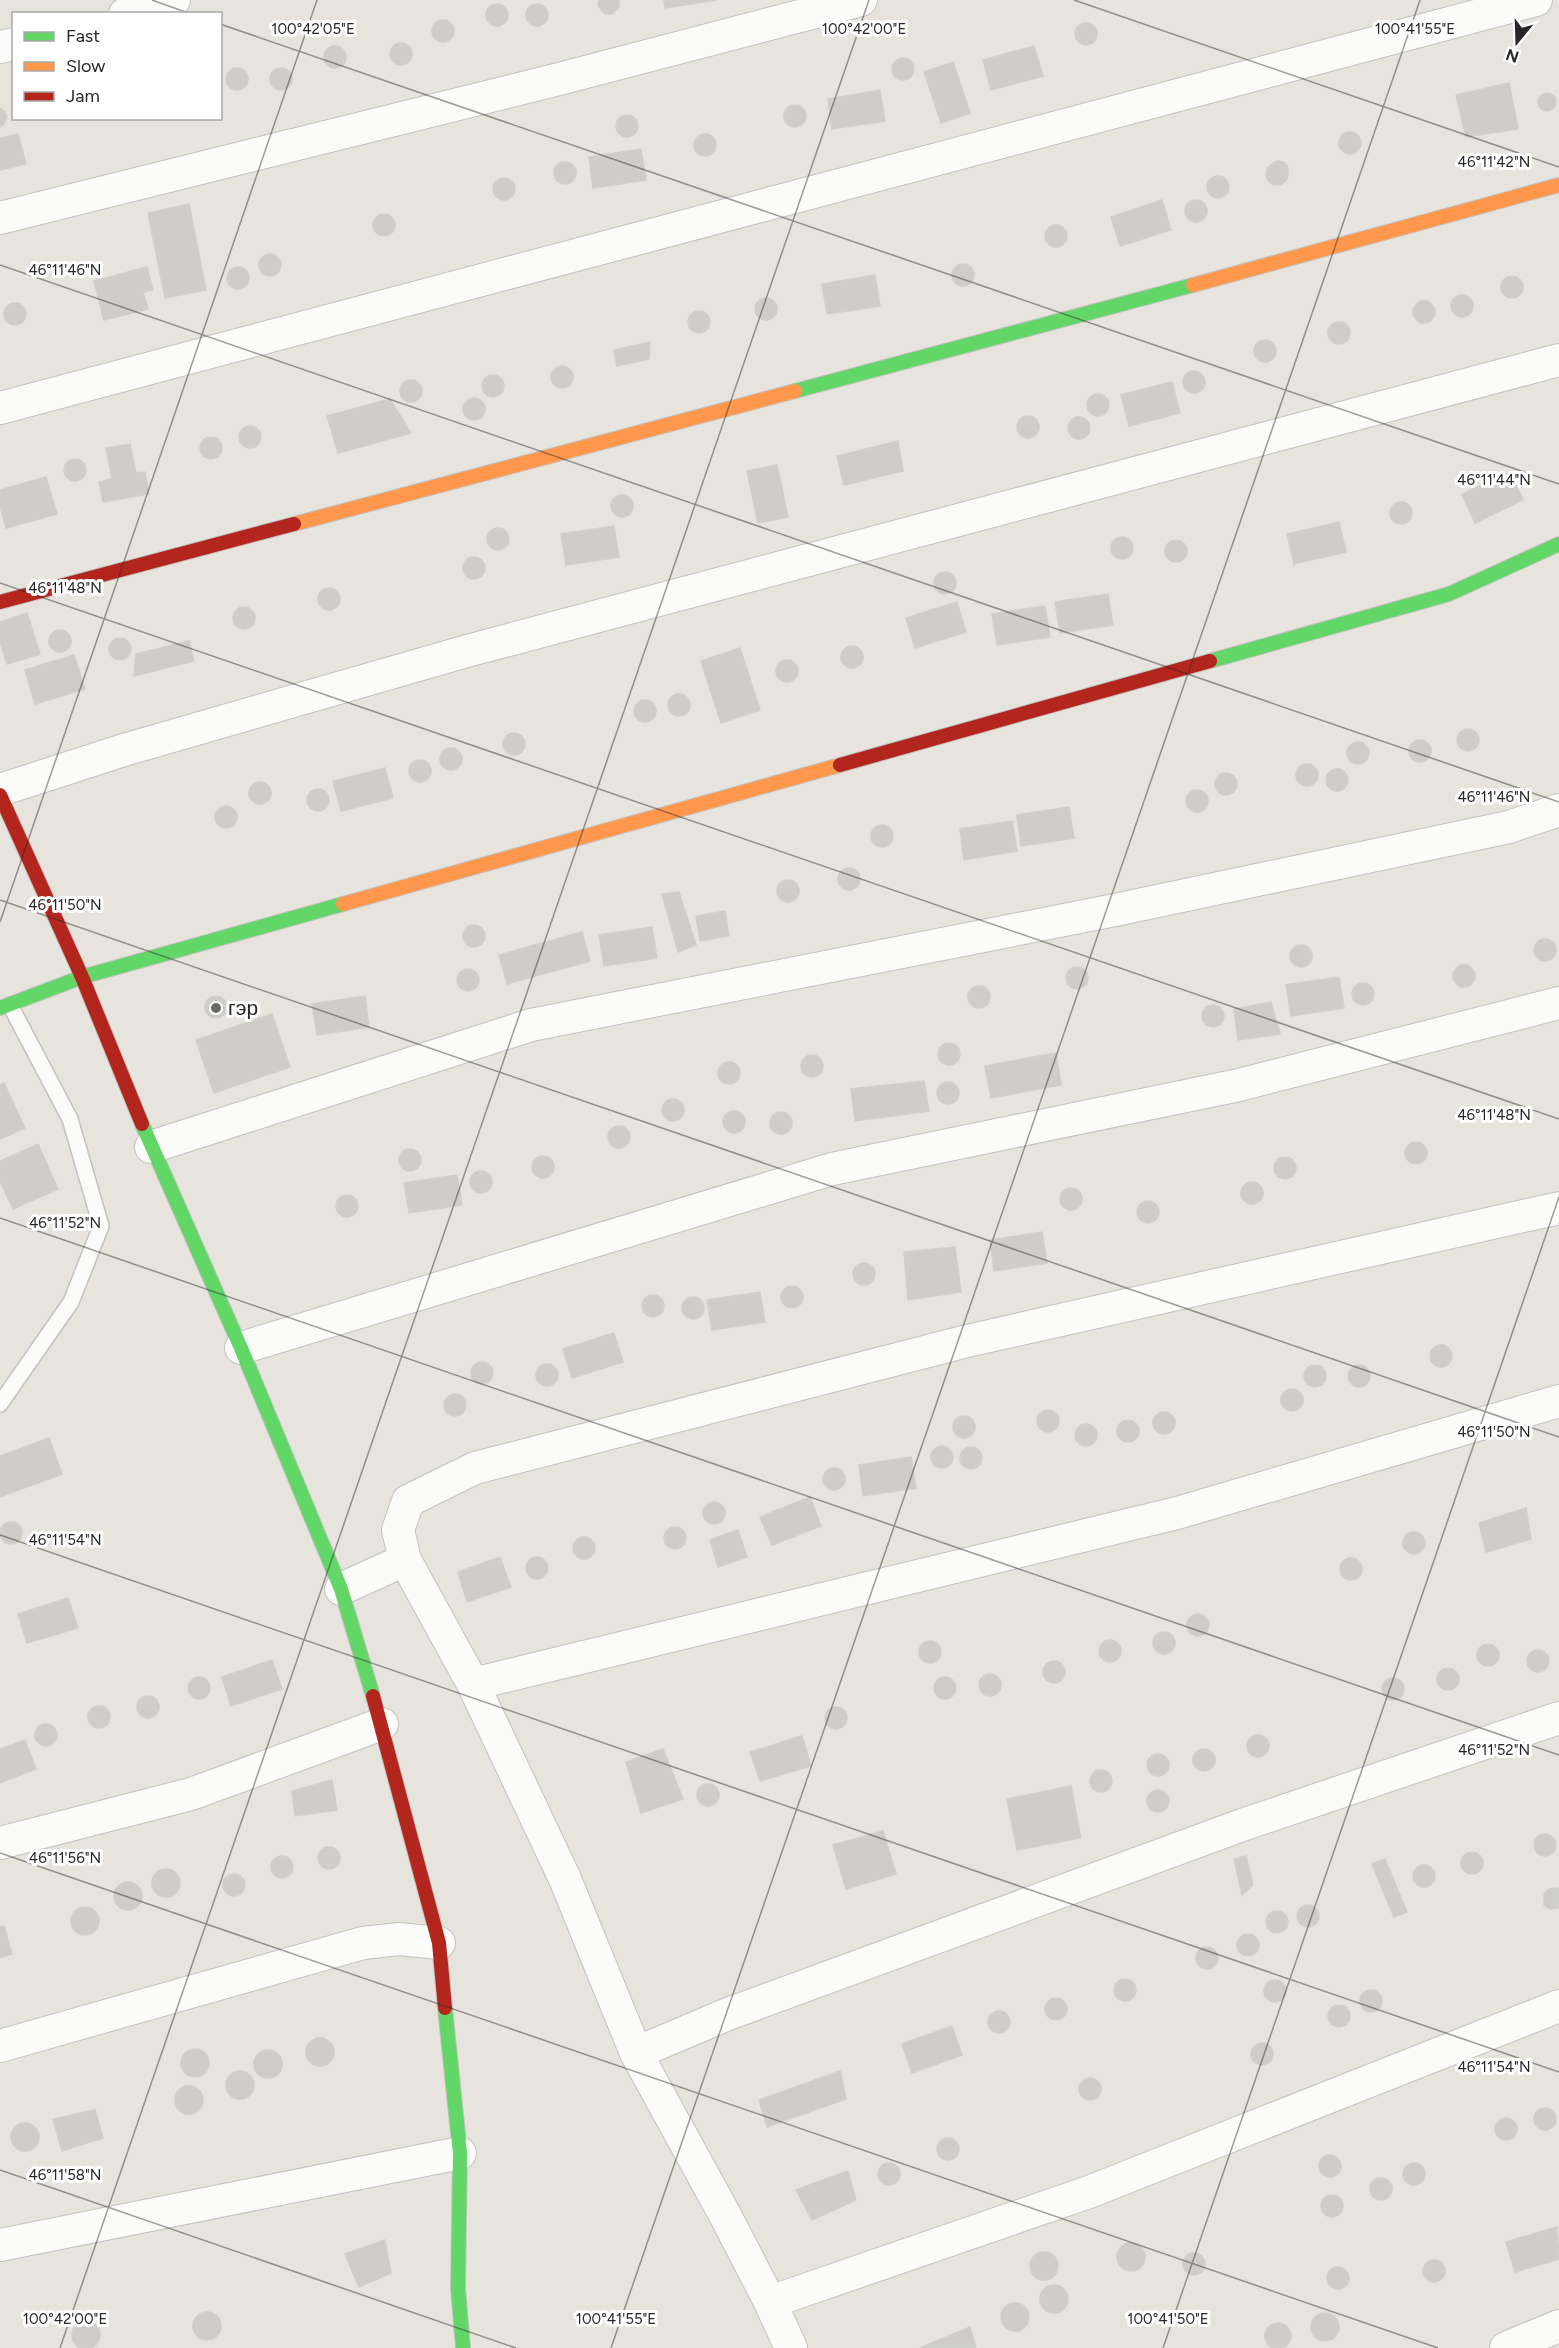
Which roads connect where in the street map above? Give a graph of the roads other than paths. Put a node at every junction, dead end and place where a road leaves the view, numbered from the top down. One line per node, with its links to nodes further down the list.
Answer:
1 (174, 0): 4 (street)
2 (861, 0): 6 (street)
3 (1536, 0): 8 (street)
4 (131, 12)
5 (1559, 185): 10 (street)
6 (0, 218)
7 (1559, 360): 11 (street)
8 (0, 408)
9 (1559, 544): 13 (street)
10 (0, 602)
11 (0, 793): 13 (street)
12 (1559, 810): 16 (street)
13 (82, 977): 15 (street); 16 (street)
14 (1559, 1003): 18 (street)
15 (5, 1007): 20 (lane)
16 (151, 1147): 18 (street)
17 (1559, 1208): 21 (street)
18 (241, 1348): 22 (street)
19 (1559, 1401): 23 (street)
20 (0, 1404)
21 (405, 1560): 22 (street); 23 (street)
22 (341, 1589): 25 (street)
23 (472, 1684): 30 (street)
24 (1559, 1718): 30 (street)
25 (382, 1724): 26 (street); 27 (street)
26 (0, 1843)
27 (439, 1943): 29 (street); 31 (street)
28 (1559, 2006): 33 (street)
29 (0, 2046)
30 (636, 2053): 33 (street)
31 (460, 2153): 32 (street); 35 (street)
32 (0, 2245)
33 (770, 2302): 36 (street)
34 (1559, 2326): 37 (street)
35 (462, 2348)
36 (791, 2348)
37 (1506, 2348)

